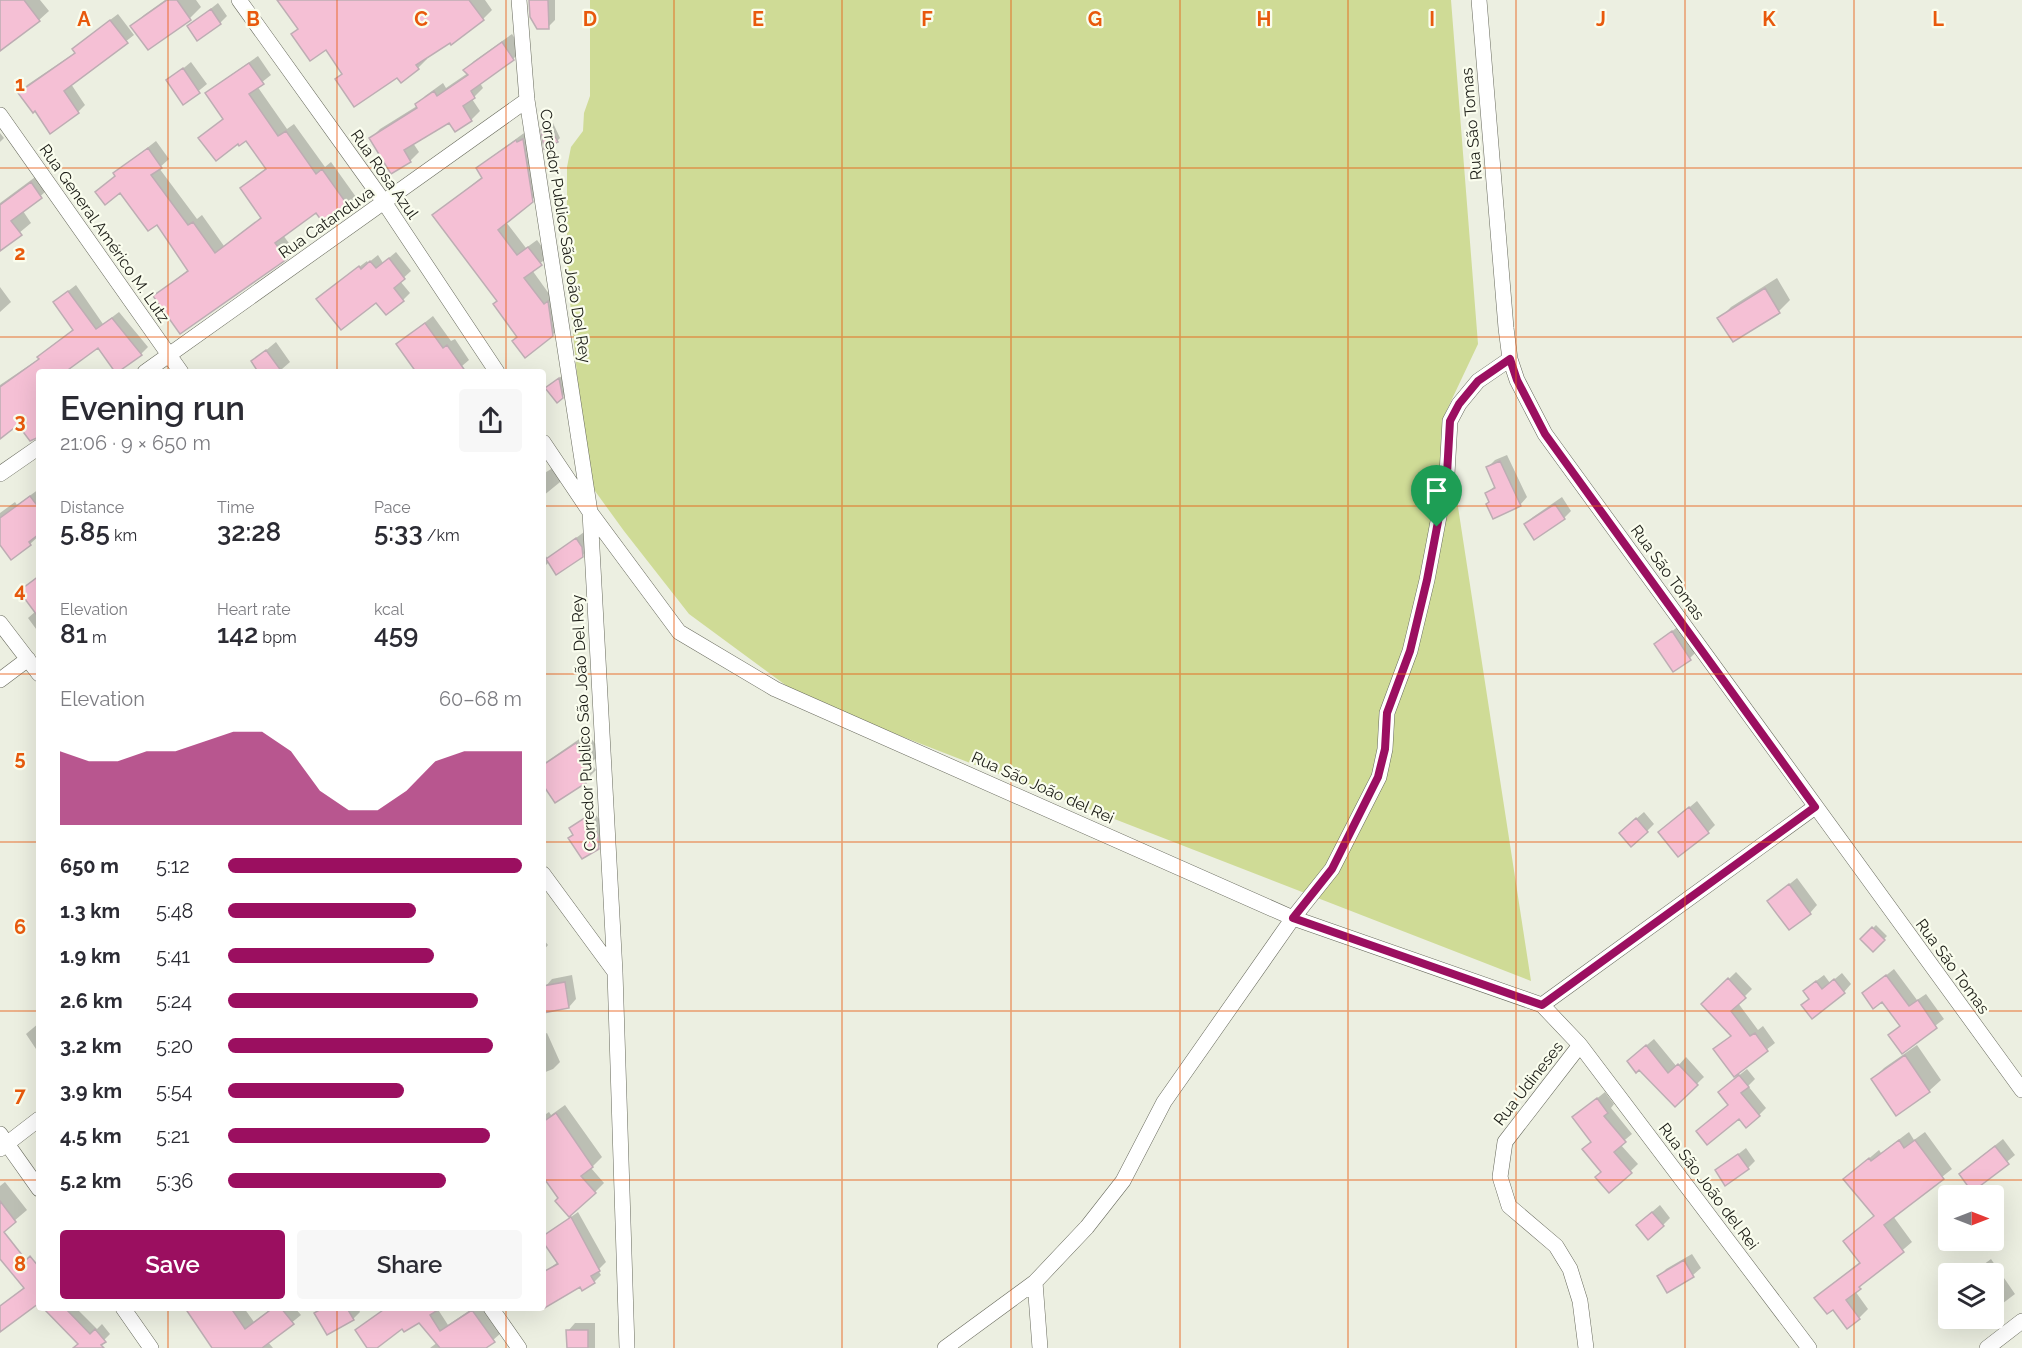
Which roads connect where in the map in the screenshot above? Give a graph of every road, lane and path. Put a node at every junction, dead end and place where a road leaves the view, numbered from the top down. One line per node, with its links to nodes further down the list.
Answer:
1 (239, 0): 8 (street, Rua Rosa Azul)
2 (507, 0): 5 (street)
3 (519, 0): 5 (street)
4 (1479, 0): 10 (street, Rua São Tomas)
5 (522, 20): 6 (street, Corredor Publico São João Del Rey)
6 (527, 100): 8 (street, Rua Catanduva); 17 (street, Corredor Publico São João Del Rey)
7 (0, 115): 9 (street, Rua General Américo M. Lutz)
8 (384, 202): 9 (street, Rua Catanduva); 13 (street, Rua Rosa Azul)
9 (169, 355): 11 (street, Rua Catanduva); 12 (street, Rua General Américo M. Lutz)
10 (1510, 359): 22 (street, Rua São Tomas); 24 (street)
11 (149, 369)
12 (179, 369)
13 (495, 369)
14 (546, 446): 17 (street)
15 (36, 449): 16 (street)
16 (0, 474)
17 (590, 512): 24 (street, Rua São João del Rei); 25 (street, Corredor Publico São João Del Rey)
18 (0, 623): 19 (street)
19 (28, 659): 20 (street); 21 (street)
20 (36, 670)
21 (0, 680)
22 (1815, 807): 26 (street); 28 (street, Rua São Tomas)
23 (546, 878): 25 (street)
24 (1293, 918): 26 (street, Rua São João del Rei); 32 (street)
25 (615, 972): 38 (street, Corredor Publico São João Del Rey)
26 (1542, 1005): 27 (street, Rua Udineses)
27 (1580, 1045): 41 (street, Rua Udineses); 42 (street, Rua São João del Rei)
28 (2022, 1090)
29 (36, 1121): 30 (street)
30 (2, 1142): 31 (street)
31 (36, 1185)
32 (1035, 1282): 39 (street); 40 (street)
33 (125, 1311): 36 (street)
34 (493, 1311): 37 (street)
35 (2022, 1321): 43 (street)
36 (151, 1348)
37 (519, 1348)
38 (627, 1348)
39 (945, 1348)
40 (1040, 1348)
41 (1586, 1348)
42 (1809, 1348)
43 (1987, 1348)

